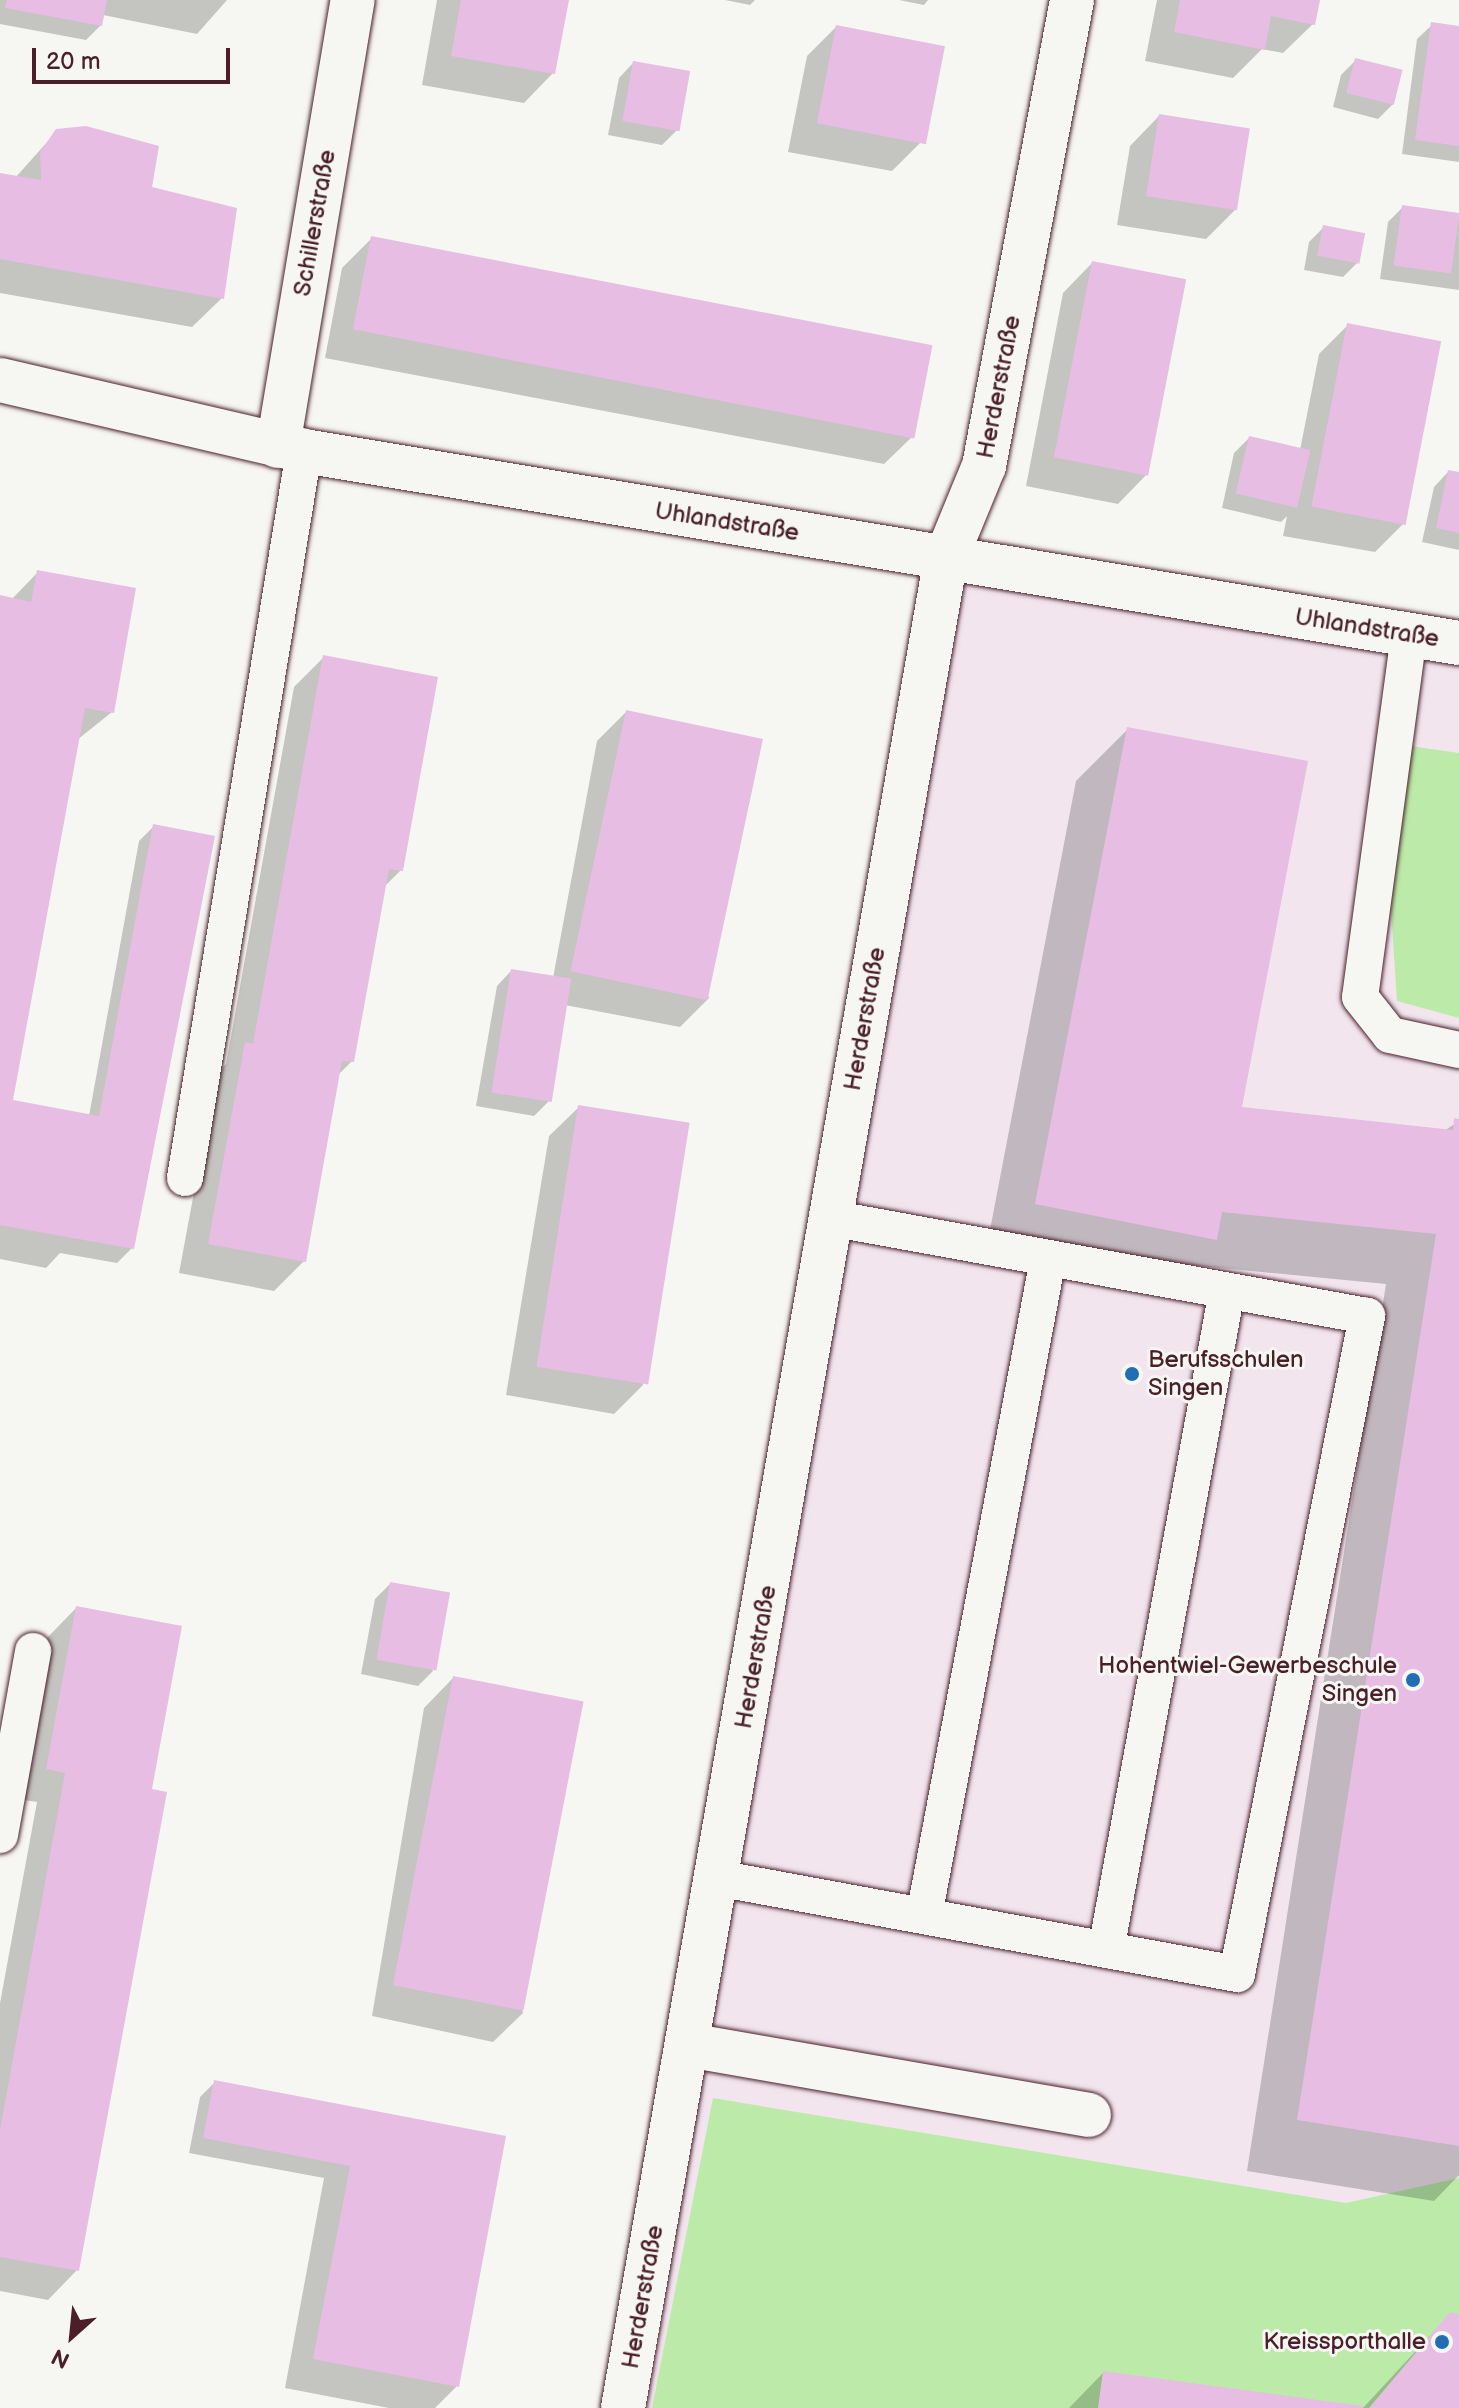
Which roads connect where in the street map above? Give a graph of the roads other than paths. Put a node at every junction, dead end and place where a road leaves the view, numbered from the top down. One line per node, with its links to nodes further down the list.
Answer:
1 (353, 0): 4 (street, Schillerstraße)
2 (1072, 0): 5 (street, Herderstraße)
3 (0, 380): 4 (street, Uhlandstraße)
4 (291, 448): 5 (street, Uhlandstraße); 9 (lane)
5 (946, 558): 6 (street, Uhlandstraße); 10 (street, Herderstraße)
6 (1409, 635): 7 (street, Uhlandstraße); 8 (lane)
7 (1459, 643)
8 (1459, 1050)
9 (185, 1178)
10 (830, 1218): 11 (lane); 15 (street, Herderstraße)
11 (1048, 1259): 12 (lane); 16 (lane)
12 (1227, 1291): 17 (lane); 17 (lane)
13 (33, 1651): 14 (lane)
14 (0, 1835)
15 (717, 1878): 16 (lane); 18 (street, Herderstraße)
16 (924, 1916): 17 (lane)
17 (1106, 1950)
18 (688, 2045): 19 (street); 20 (street, Herderstraße)
19 (1089, 2115)
20 (623, 2408)

